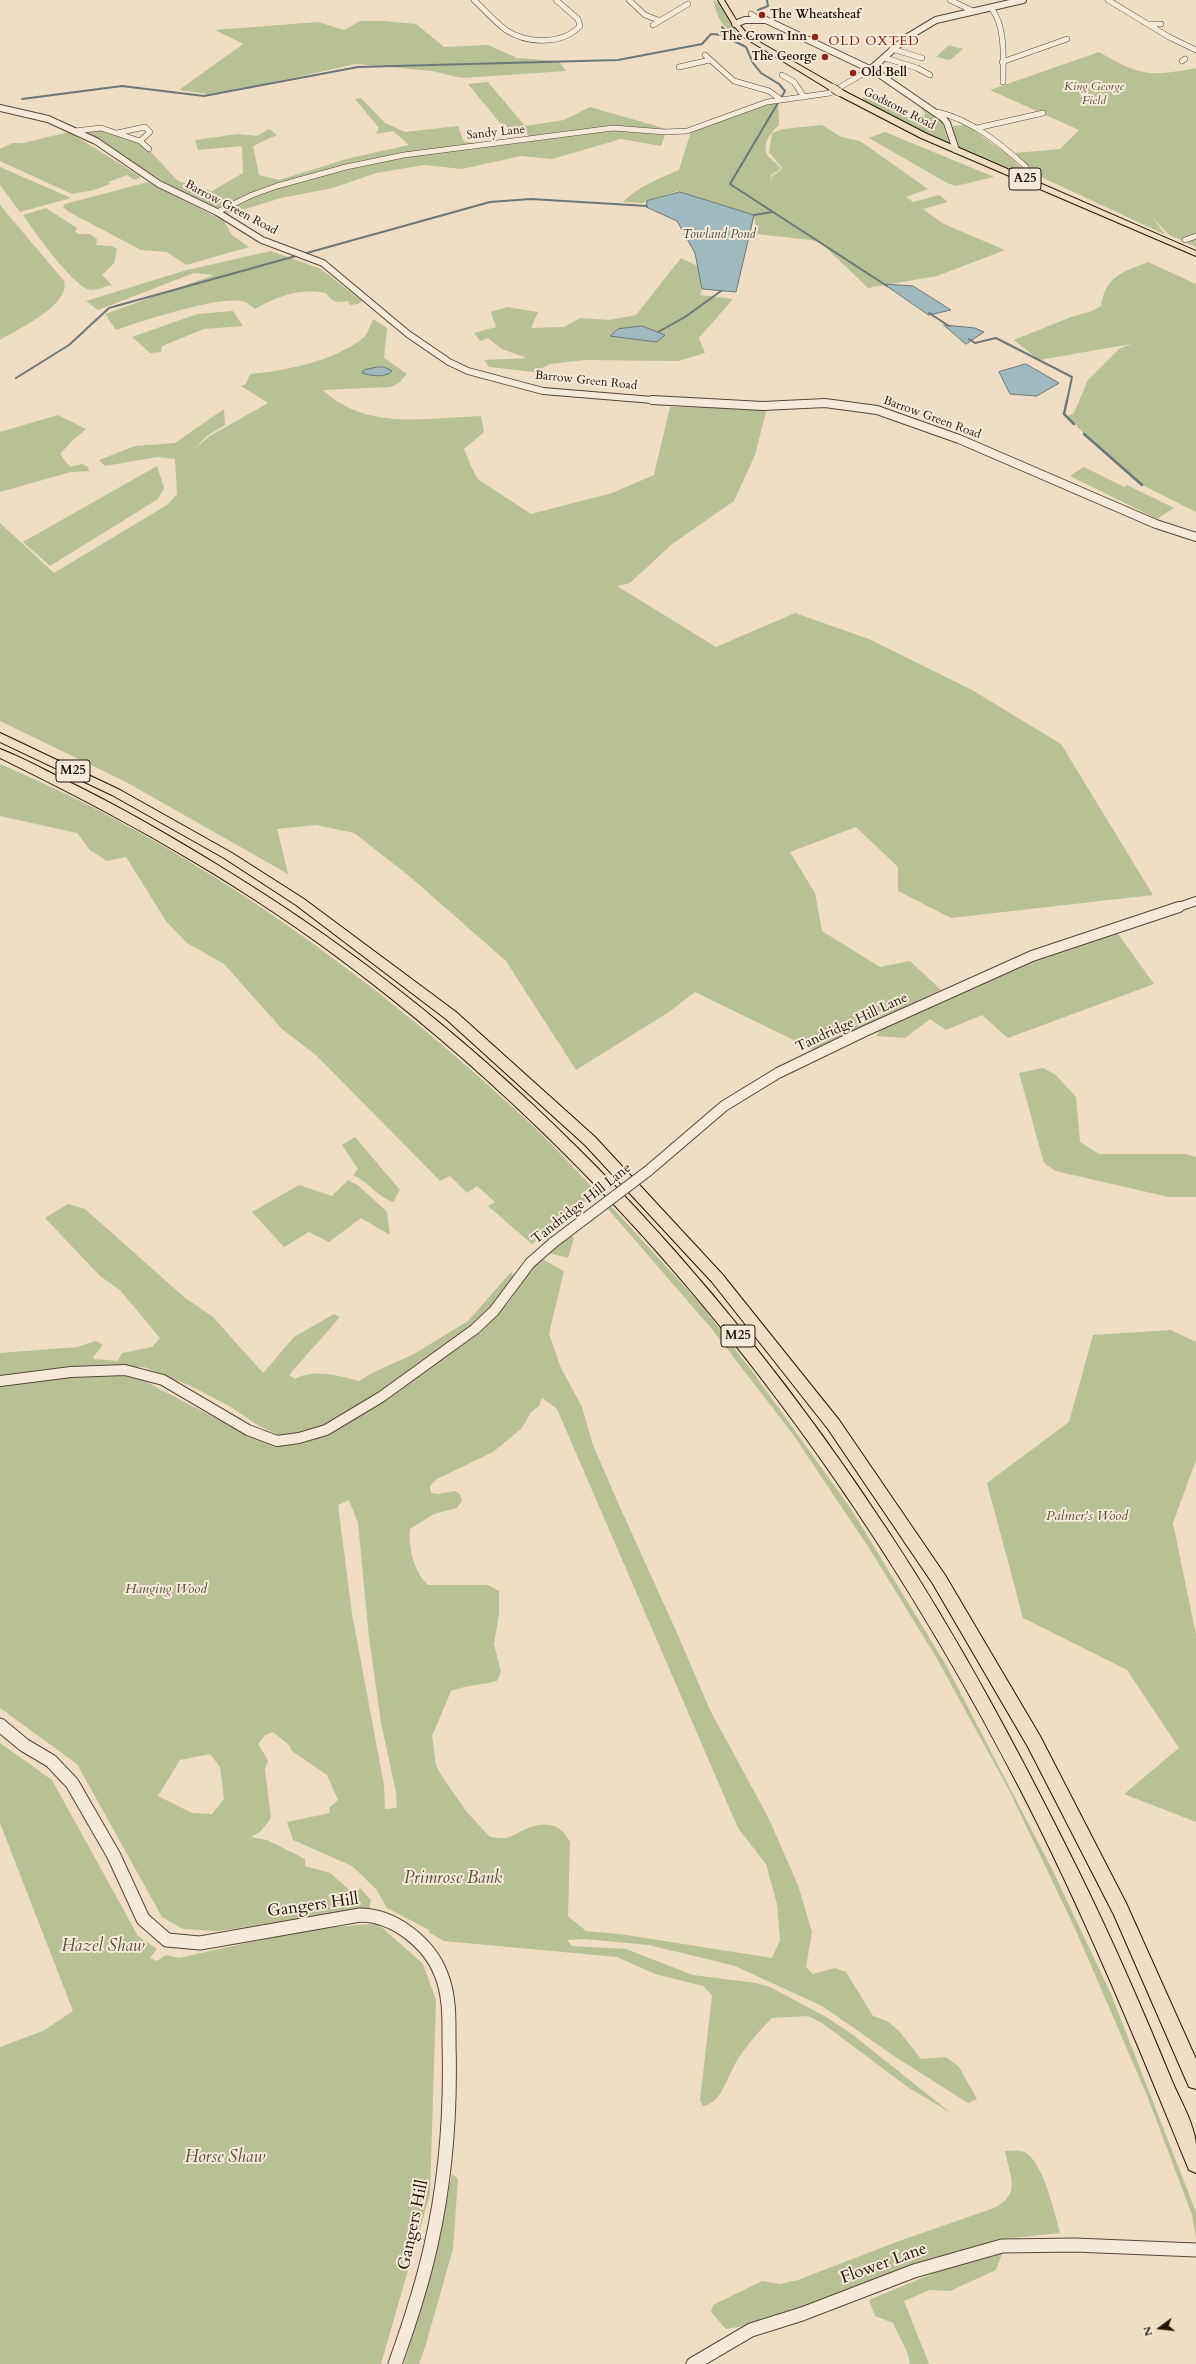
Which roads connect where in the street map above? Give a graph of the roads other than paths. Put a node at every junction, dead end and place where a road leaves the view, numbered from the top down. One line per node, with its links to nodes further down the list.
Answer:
1 (474, 0): 2 (street)
2 (556, 0)
3 (629, 0): 14 (street)
4 (720, 0): 11 (main road, Godstone Road / A25)
5 (950, 0): 10 (street)
6 (1023, 0): 9 (street)
7 (1108, 0): 17 (street)
8 (678, 4): 14 (street)
9 (992, 9): 10 (street); 23 (street)
10 (973, 11): 21 (street)
11 (729, 14): 15 (street); 16 (main road, Godstone Road / A25)
12 (752, 14): 13 (street)
13 (758, 19): 15 (street); 31 (street, Godstone Road)
14 (658, 20): 19 (street)
15 (745, 20): 16 (street)
16 (735, 24): 49 (main road, Godstone Road / A25)
17 (1147, 24): 18 (street); 22 (street)
18 (1161, 24)
19 (653, 25)
20 (1067, 39): 25 (street)
21 (892, 49): 26 (street); 27 (street)
22 (1196, 50)
23 (1002, 54): 25 (street); 29 (street)
24 (705, 56): 28 (street)
25 (1016, 57): 29 (street)
26 (885, 58): 31 (street); 32 (street)
27 (922, 58)
28 (710, 60): 30 (street); 38 (street)
29 (1002, 62): 36 (street)
30 (679, 67)
31 (871, 69): 37 (street, Sandy Lane); 40 (street, Godstone Road)
32 (919, 69): 33 (street); 35 (street)
33 (907, 71)
34 (782, 74): 37 (street)
35 (930, 75)
36 (1003, 82)
37 (804, 97): 38 (street, Sandy Lane)
38 (782, 99): 51 (street, Sandy Lane)
39 (0, 108): 45 (street, Barrow Green Road)
40 (938, 112): 42 (street, Godstone Road); 43 (street, Godstone Road)
41 (1043, 113): 44 (street)
42 (964, 122): 43 (street, Godstone Road); 44 (street, Godstone Road)
43 (948, 123): 49 (street, Godstone Road)
44 (977, 128): 50 (street, Godstone Road)
45 (75, 131): 46 (street); 51 (street, Barrow Green Road)
46 (117, 133): 47 (street); 47 (street)
47 (140, 141): 48 (street)
48 (149, 149)
49 (956, 150): 54 (main road, Godstone Road / A25)
50 (1026, 167)
51 (217, 212): 55 (street, Barrow Green Road)
52 (1196, 236): 53 (street)
53 (1185, 240)
54 (1196, 254)
55 (1196, 537)
56 (0, 737): 61 (highway, M25)
57 (0, 753): 62 (highway, M25)
58 (1196, 901): 59 (street, Tandridge Hill Lane, bridge)
59 (0, 1381)
60 (0, 1724): 64 (street, Gangers Hill)
61 (1196, 2080)
62 (1196, 2163)
63 (1196, 2250): 65 (street, Flower Lane)
64 (396, 2364)
65 (693, 2364)

